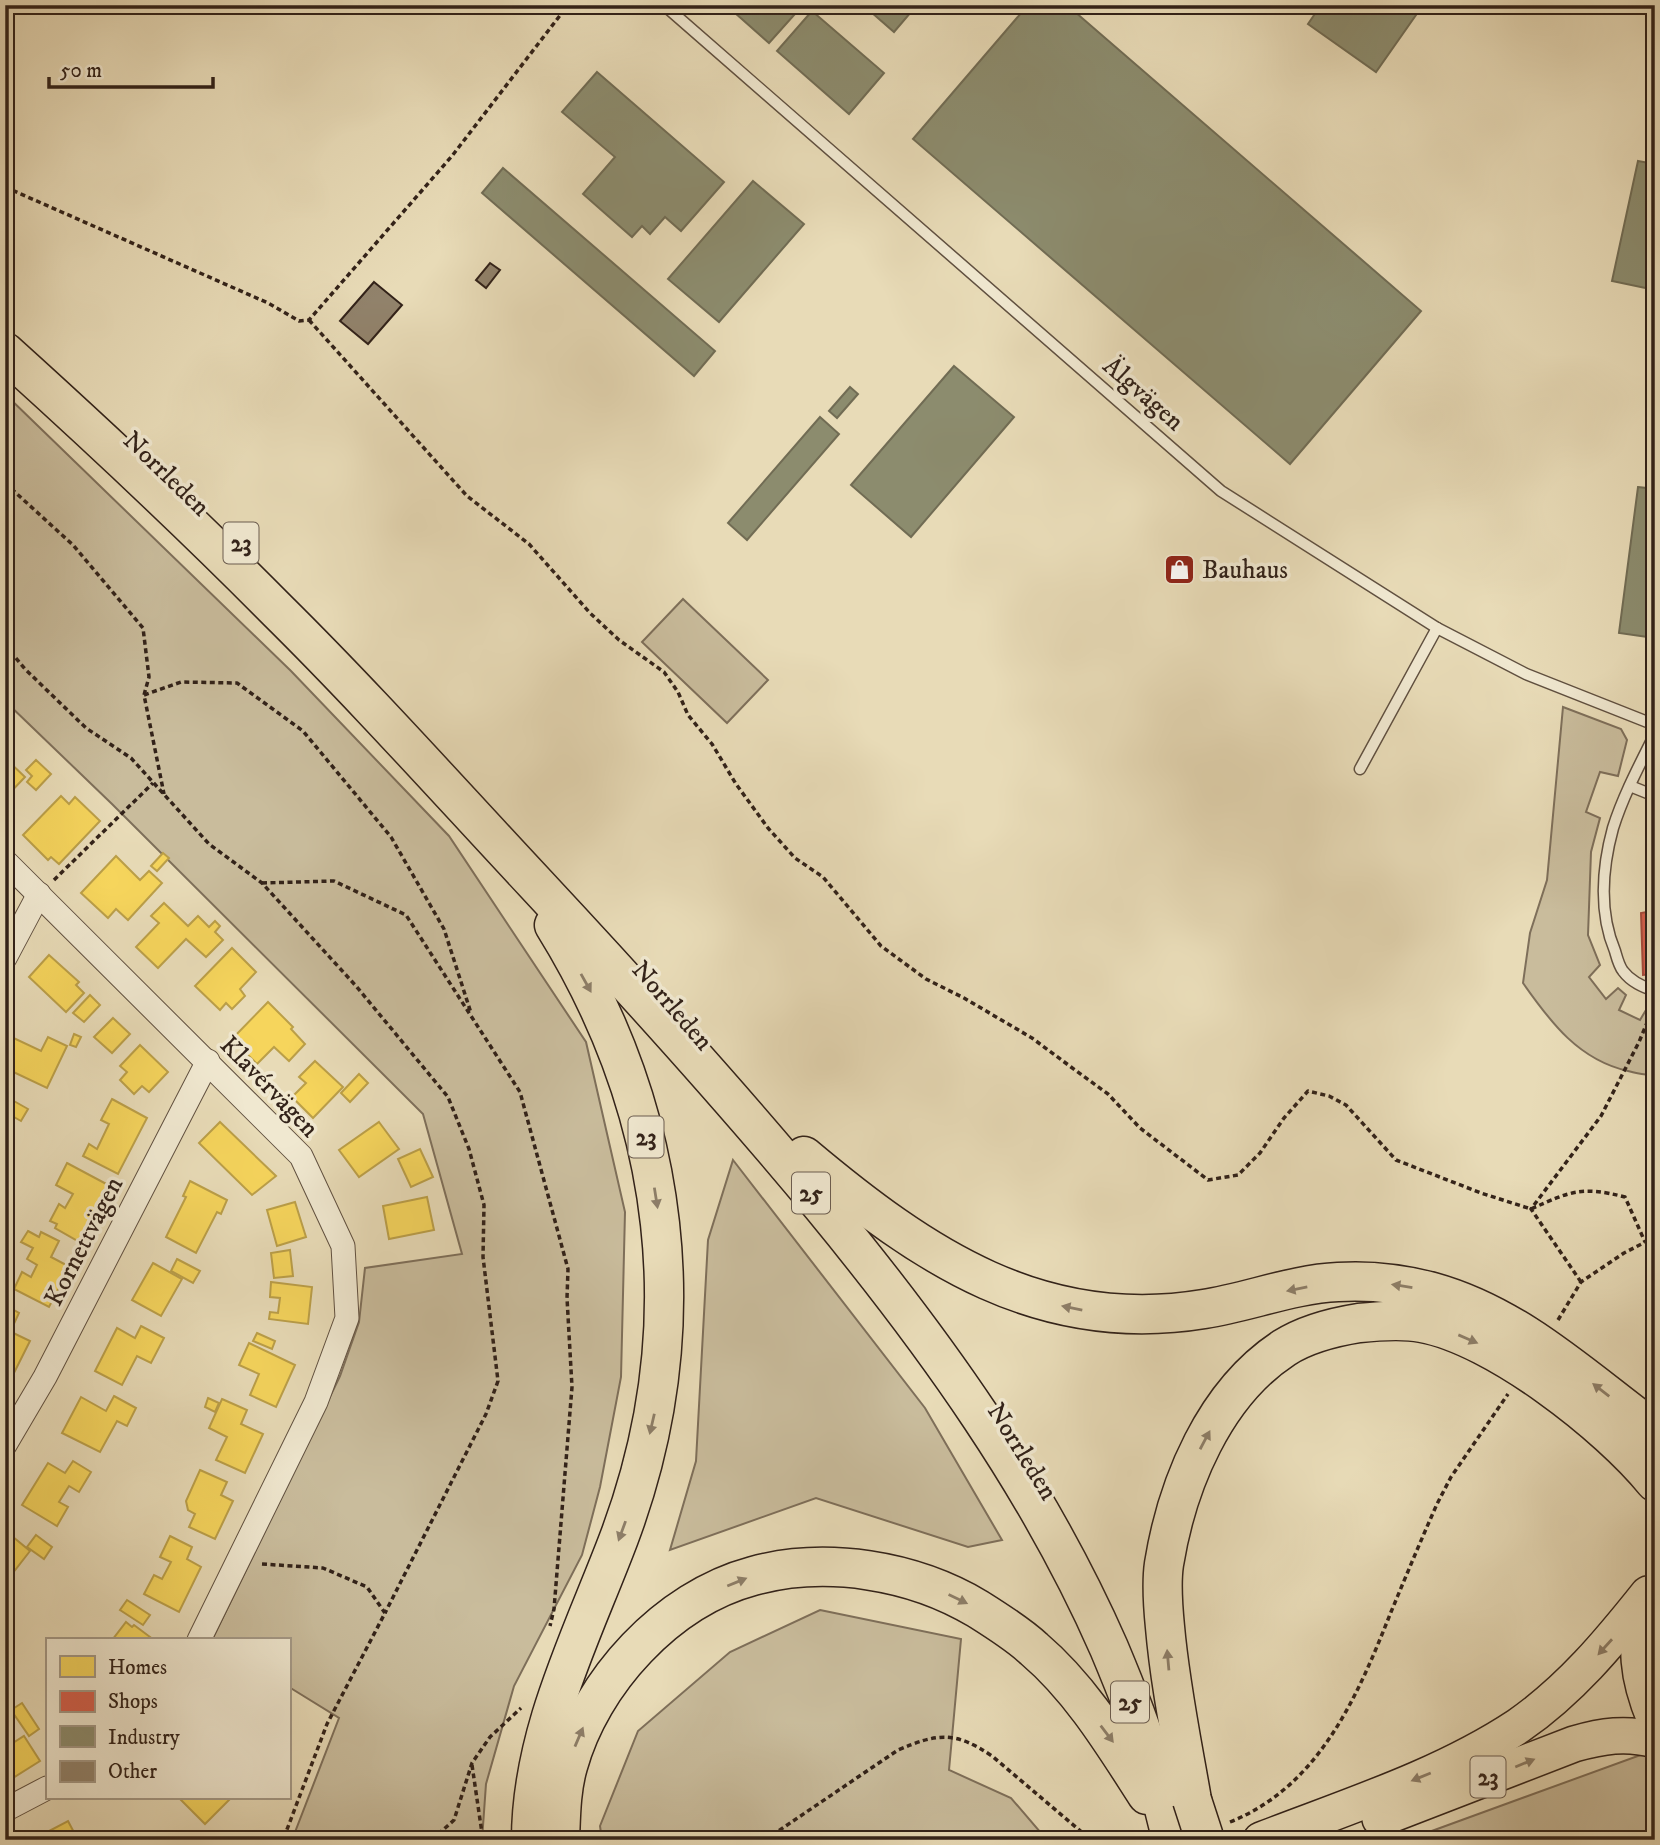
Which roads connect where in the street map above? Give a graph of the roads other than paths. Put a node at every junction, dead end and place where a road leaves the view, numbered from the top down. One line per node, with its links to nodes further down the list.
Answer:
1 (664, 5): 4 (lane, Älgvägen)
2 (5, 323): 16 (highway, Norrleden / 23)
3 (5, 352): 10 (highway, Norrleden / 23)
4 (1437, 628): 5 (lane, Älgvägen); 7 (lane)
5 (1655, 724)
6 (1655, 734): 8 (lane)
7 (1360, 769)
8 (1630, 786): 9 (lane); 14 (lane)
9 (1655, 796)
10 (497, 843): 26 (highway, Norrleden / 25); 27 (highway, 23, one-way to 27)
11 (5, 861): 12 (street, Klavérvägen)
12 (39, 894): 13 (street); 15 (street, Klavérvägen)
13 (5, 958)
14 (1655, 991)
15 (208, 1061): 18 (street, Kornettvägen); 21 (street, Klavérvägen)
16 (804, 1156): 17 (highway, 23, one-way to 16); 26 (highway, Norrleden / 25)
17 (1655, 1431)
18 (5, 1445)
19 (1655, 1482): 26 (highway, one-way to 19)
20 (1652, 1588): 22 (main road); 29 (main road, one-way to 29)
21 (200, 1638)
22 (1655, 1720)
23 (1655, 1740): 30 (main road, 23, one-way to 23)
24 (46, 1788): 25 (street)
25 (5, 1811)
26 (1192, 1827): 28 (highway, one-way to 26)
27 (531, 1840)
28 (560, 1840)
29 (1261, 1840)
30 (1324, 1840)

